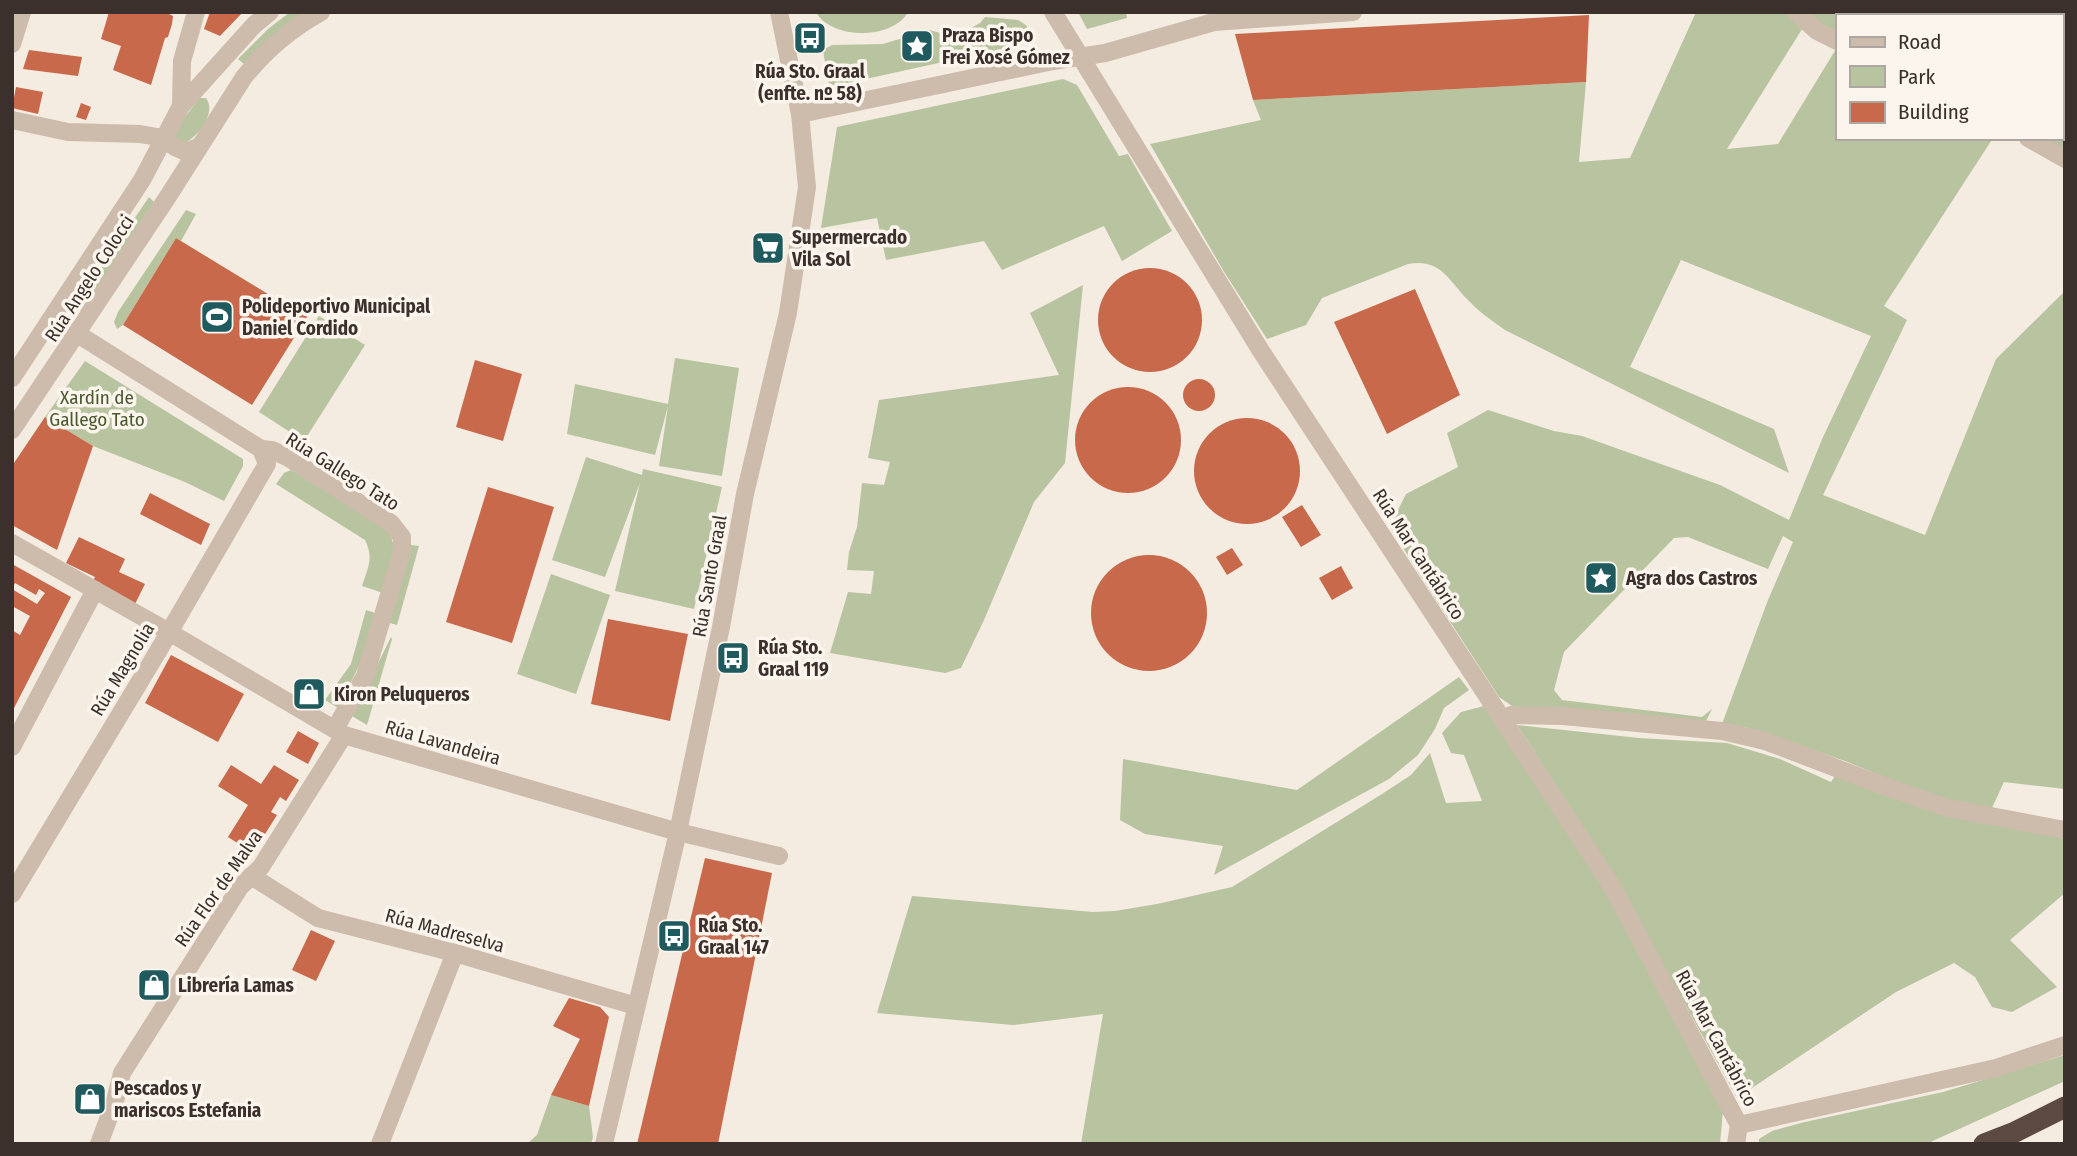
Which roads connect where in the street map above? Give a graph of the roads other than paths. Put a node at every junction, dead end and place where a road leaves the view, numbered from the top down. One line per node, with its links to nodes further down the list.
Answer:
1 (22, 12): 10 (street)
2 (196, 12): 14 (street)
3 (270, 12): 12 (street, Rúa Angelo Colocci)
4 (321, 12): 13 (street, Rúa Angelo Colocci)
5 (779, 12): 15 (street, Rúa Santo Graal)
6 (1054, 12): 11 (street, Rúa Mar Cantábrico)
7 (1353, 12): 11 (street)
8 (1796, 12): 9 (street)
9 (1836, 40)
10 (12, 44)
11 (1082, 58): 15 (street); 29 (street, Rúa Mar Cantábrico)
12 (199, 85): 13 (street); 14 (street, Rúa Angelo Colocci)
13 (226, 104): 19 (street, Rúa Angelo Colocci)
14 (181, 106): 17 (street, Rúa Angelo Colocci)
15 (800, 114): 33 (street, Rúa Santo Graal)
16 (12, 120): 17 (street)
17 (163, 138): 19 (street); 21 (street, Rúa Angelo Colocci)
18 (2032, 140): 20 (street)
19 (198, 147): 22 (street, Rúa Angelo Colocci)
20 (2065, 159)
21 (52, 318): 22 (street, Rúa Gallego Tato); 23 (street, Rúa Angelo Colocci)
22 (78, 334): 24 (street, Rúa Angelo Colocci); 25 (street, Rúa Gallego Tato)
23 (12, 378)
24 (12, 430)
25 (264, 456): 28 (street, Rúa Magnolia); 30 (street, Rúa Gallego Tato)
26 (12, 543): 27 (street, Rúa Lavandeira)
27 (95, 590): 28 (street, Rúa Lavandeira); 31 (street)
28 (169, 632): 30 (street, Rúa Lavandeira); 36 (street, Rúa Magnolia)
29 (1503, 719): 32 (street); 41 (street, Rúa Mar Cantábrico)
30 (339, 732): 33 (street, Rúa Lavandeira); 35 (street, Rúa Flor de Malva)
31 (12, 747)
32 (2065, 830)
33 (678, 832): 34 (street, Rúa Lavandeira); 38 (street, Rúa Santo Graal)
34 (779, 856)
35 (251, 876): 37 (street, Rúa Madreselva); 43 (street, Rúa Flor de Malva)
36 (12, 894)
37 (455, 953): 38 (street, Rúa Madreselva); 44 (street)
38 (636, 1006): 45 (street, Rúa Santo Graal)
39 (2065, 1045): 41 (street)
40 (2065, 1108): 42 (highway)
41 (1739, 1125): 46 (street)
42 (1990, 1142)
43 (99, 1144)
44 (380, 1144)
45 (604, 1144)
46 (1736, 1144)

